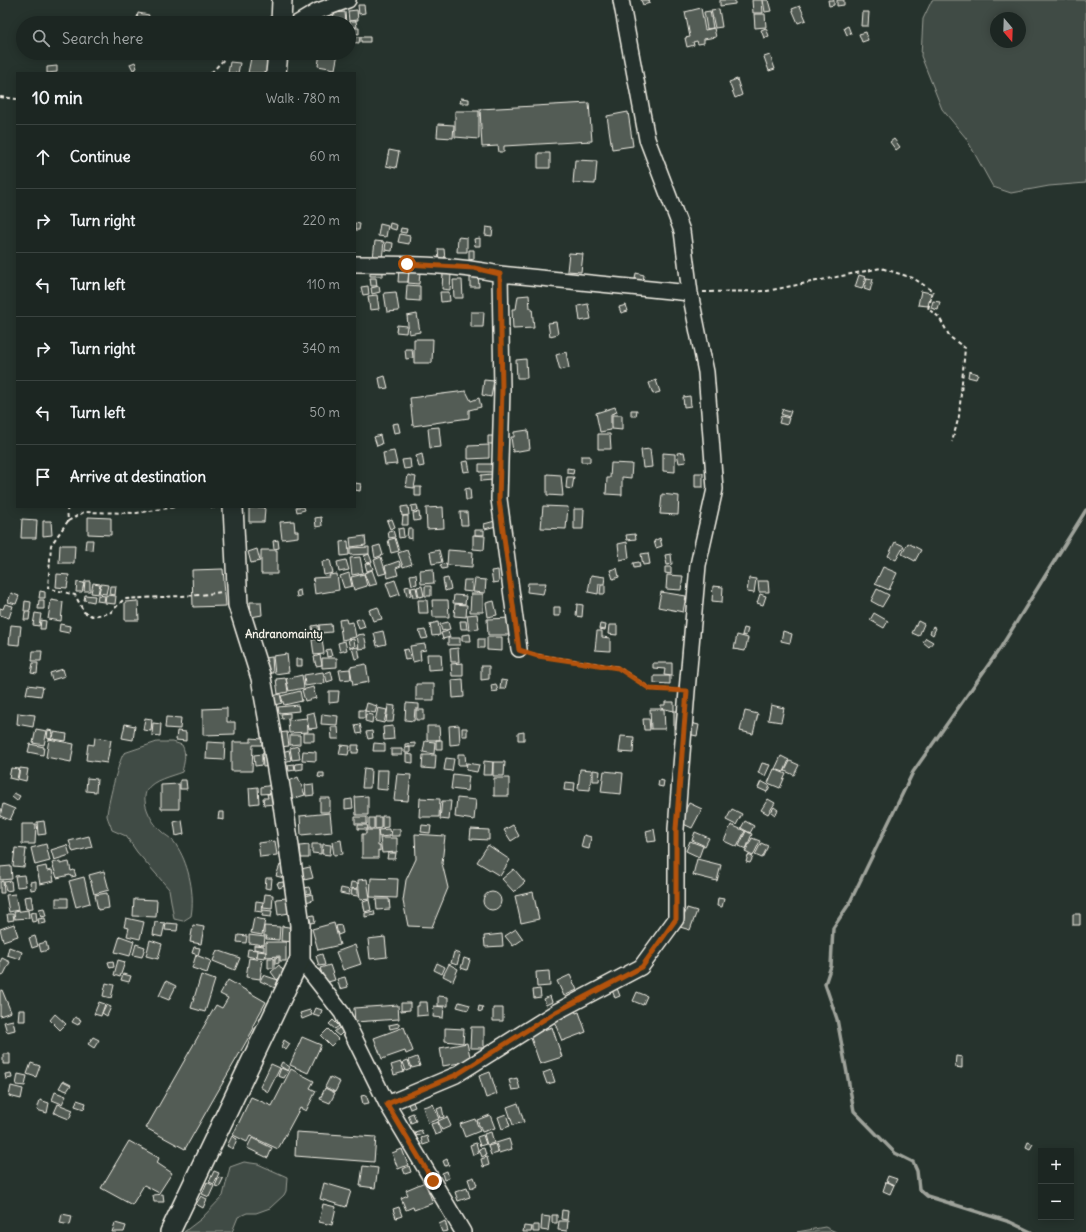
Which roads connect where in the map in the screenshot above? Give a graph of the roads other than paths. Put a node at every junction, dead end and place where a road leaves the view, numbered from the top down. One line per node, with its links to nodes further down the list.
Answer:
1 (282, 0): 4 (main road)
2 (348, 0): 5 (street)
3 (621, 0): 10 (street)
4 (281, 16)
5 (310, 16)
6 (277, 60): 7 (main road)
7 (276, 72)
8 (356, 264): 9 (street)
9 (500, 274): 10 (street); 12 (street)
10 (690, 293): 14 (street)
11 (232, 508): 13 (main road)
12 (519, 650)
13 (300, 960): 14 (street); 15 (main road)
14 (387, 1104): 16 (street)
15 (170, 1232)
16 (463, 1232)

